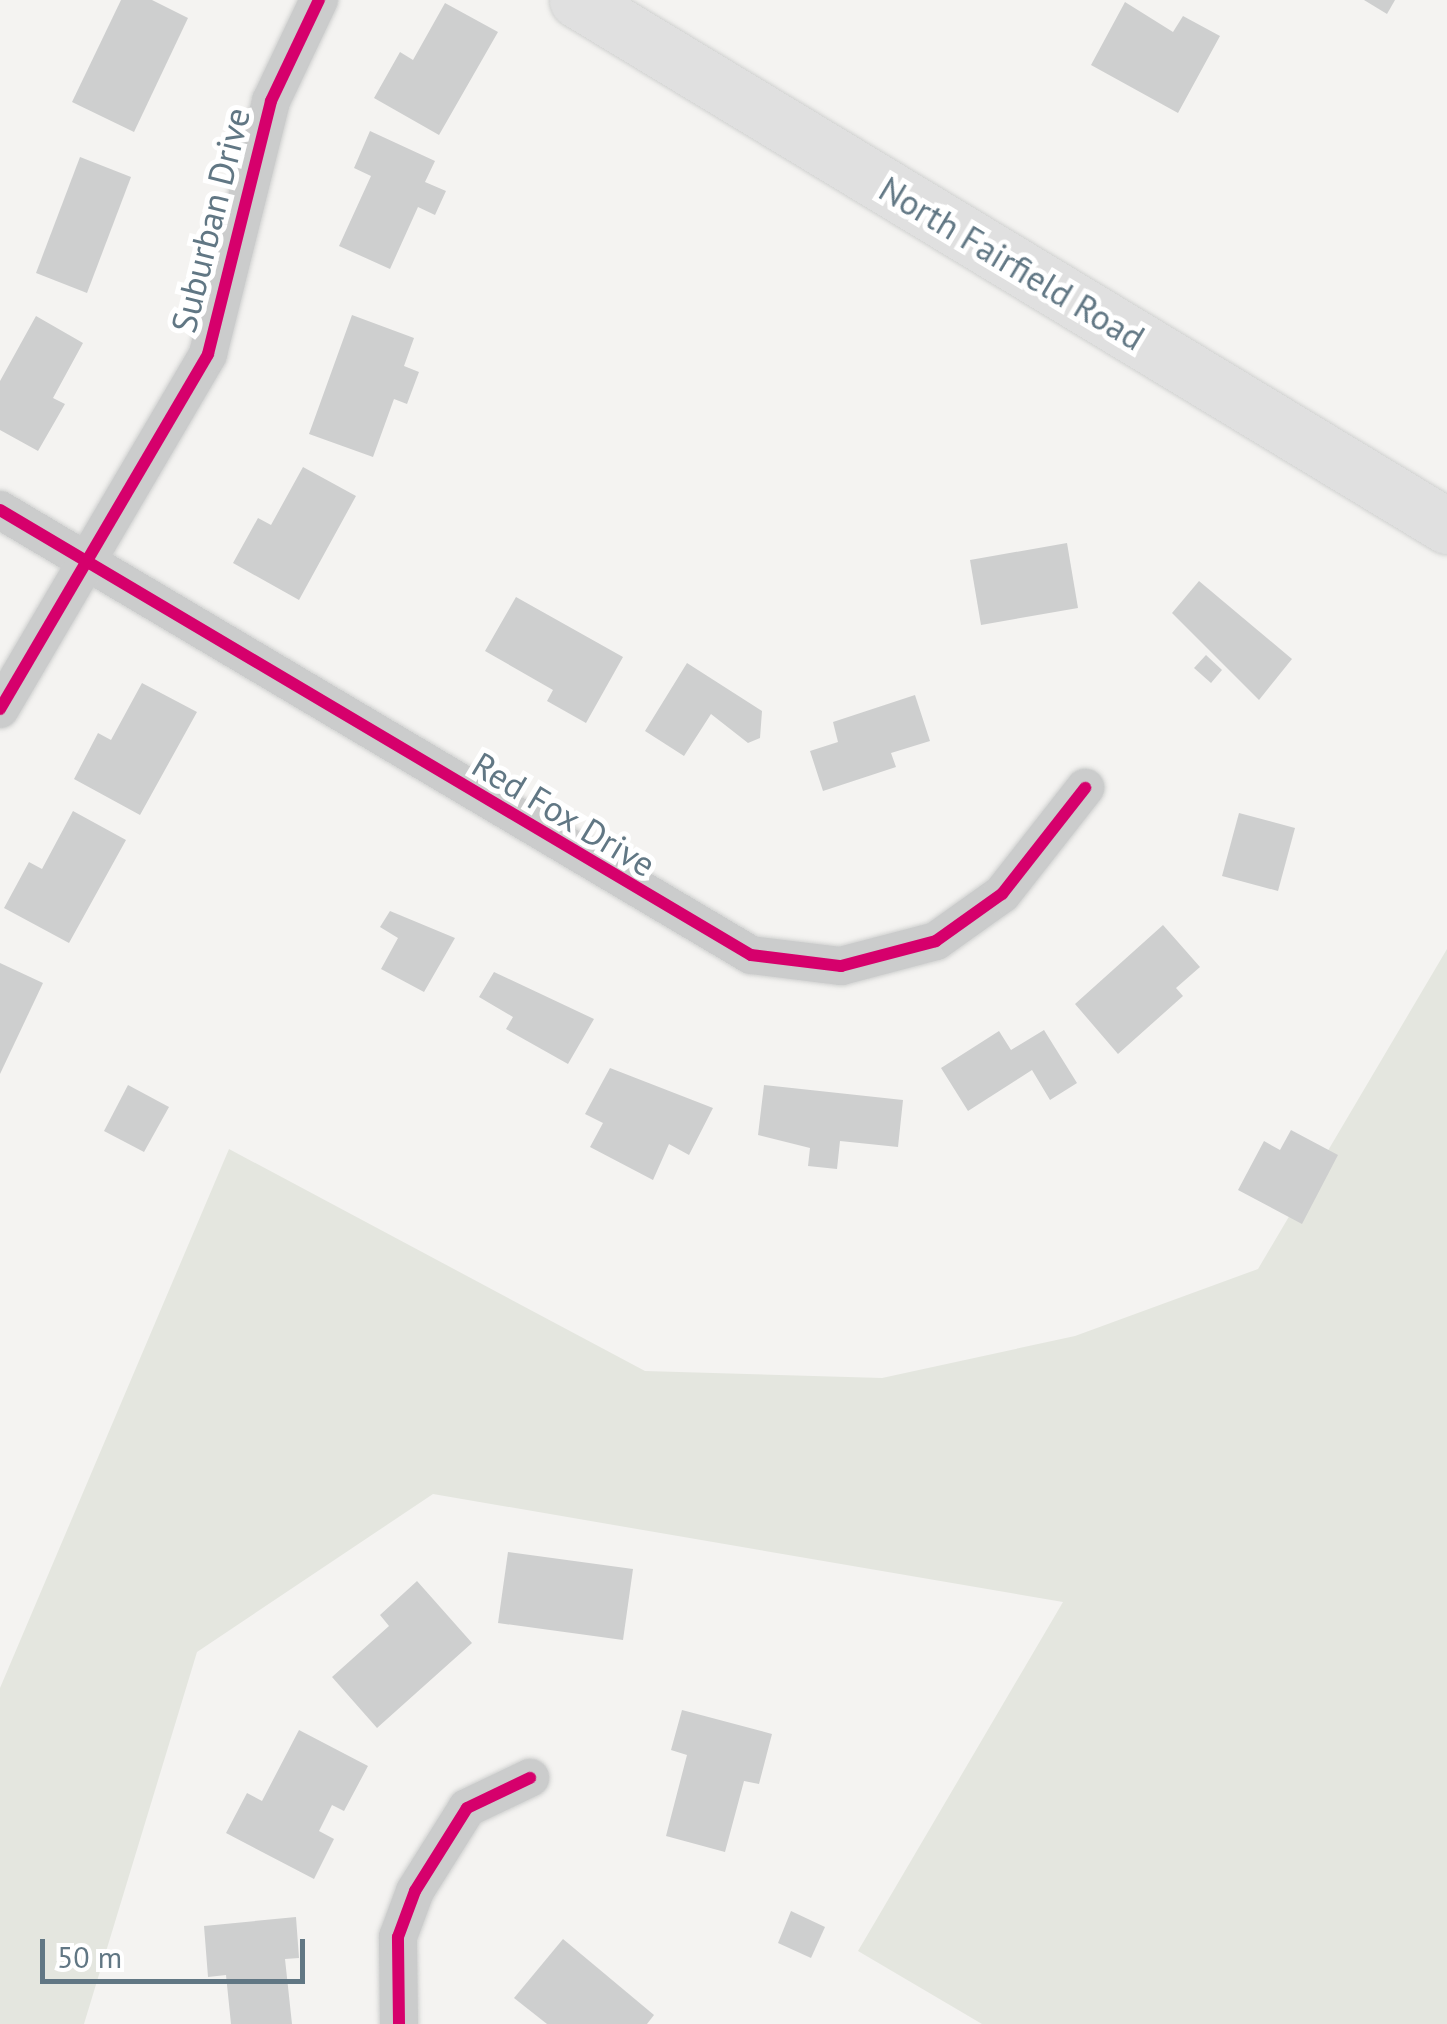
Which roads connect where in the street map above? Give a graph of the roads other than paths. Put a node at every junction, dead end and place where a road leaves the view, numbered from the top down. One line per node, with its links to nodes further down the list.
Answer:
1 (319, 0): 5 (street, Suburban Drive)
2 (577, 0): 4 (main road, North Fairfield Road)
3 (0, 510): 5 (street, Red Fox Drive)
4 (1447, 526)
5 (90, 565): 6 (street, Suburban Drive); 7 (street, Red Fox Drive)
6 (0, 710)
7 (1084, 788)
8 (530, 1778): 9 (street)
9 (399, 2024)

